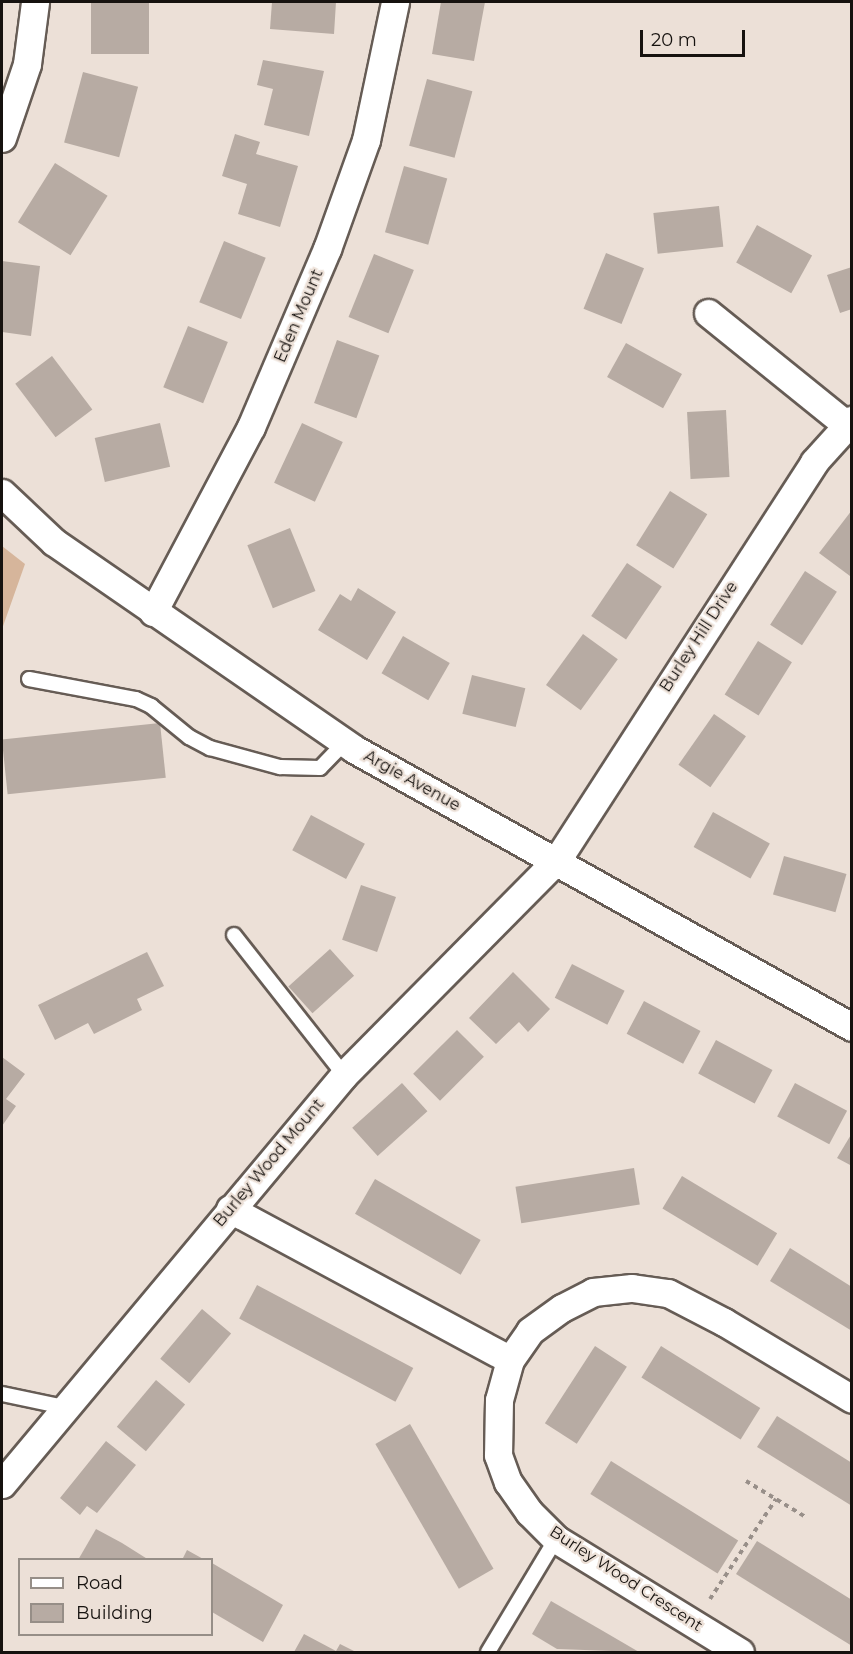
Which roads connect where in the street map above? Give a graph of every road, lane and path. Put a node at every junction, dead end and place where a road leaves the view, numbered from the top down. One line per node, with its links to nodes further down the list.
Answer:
1 (35, 2): 3 (street)
2 (394, 2): 7 (street, Eden Mount)
3 (2, 138)
4 (708, 314): 5 (street)
5 (849, 423): 10 (street, Burley Hill Drive)
6 (2, 493): 7 (street, Argie Avenue)
7 (153, 612): 9 (street, Argie Avenue)
8 (29, 679): 9 (lane)
9 (344, 743): 10 (street, Argie Avenue)
10 (557, 860): 12 (street, Argie Avenue); 13 (street, Burley Wood Mount)
11 (234, 935): 13 (lane)
12 (852, 1027)
13 (344, 1075): 14 (street, Burley Wood Mount)
14 (230, 1209): 15 (street); 18 (street, Burley Wood Mount)
15 (510, 1360): 17 (street, Burley Wood Crescent); 23 (street, Burley Wood Crescent)
16 (2, 1395): 18 (lane)
17 (852, 1399)
18 (64, 1407): 20 (street, Burley Wood Mount)
19 (746, 1481): 21 (path)
20 (2, 1484)
21 (776, 1499): 22 (path); 24 (path)
22 (804, 1516)
23 (556, 1539): 24 (street, Burley Wood Crescent); 25 (lane)
24 (694, 1624): 26 (street, Burley Wood Crescent)
25 (488, 1653)
26 (740, 1653)

